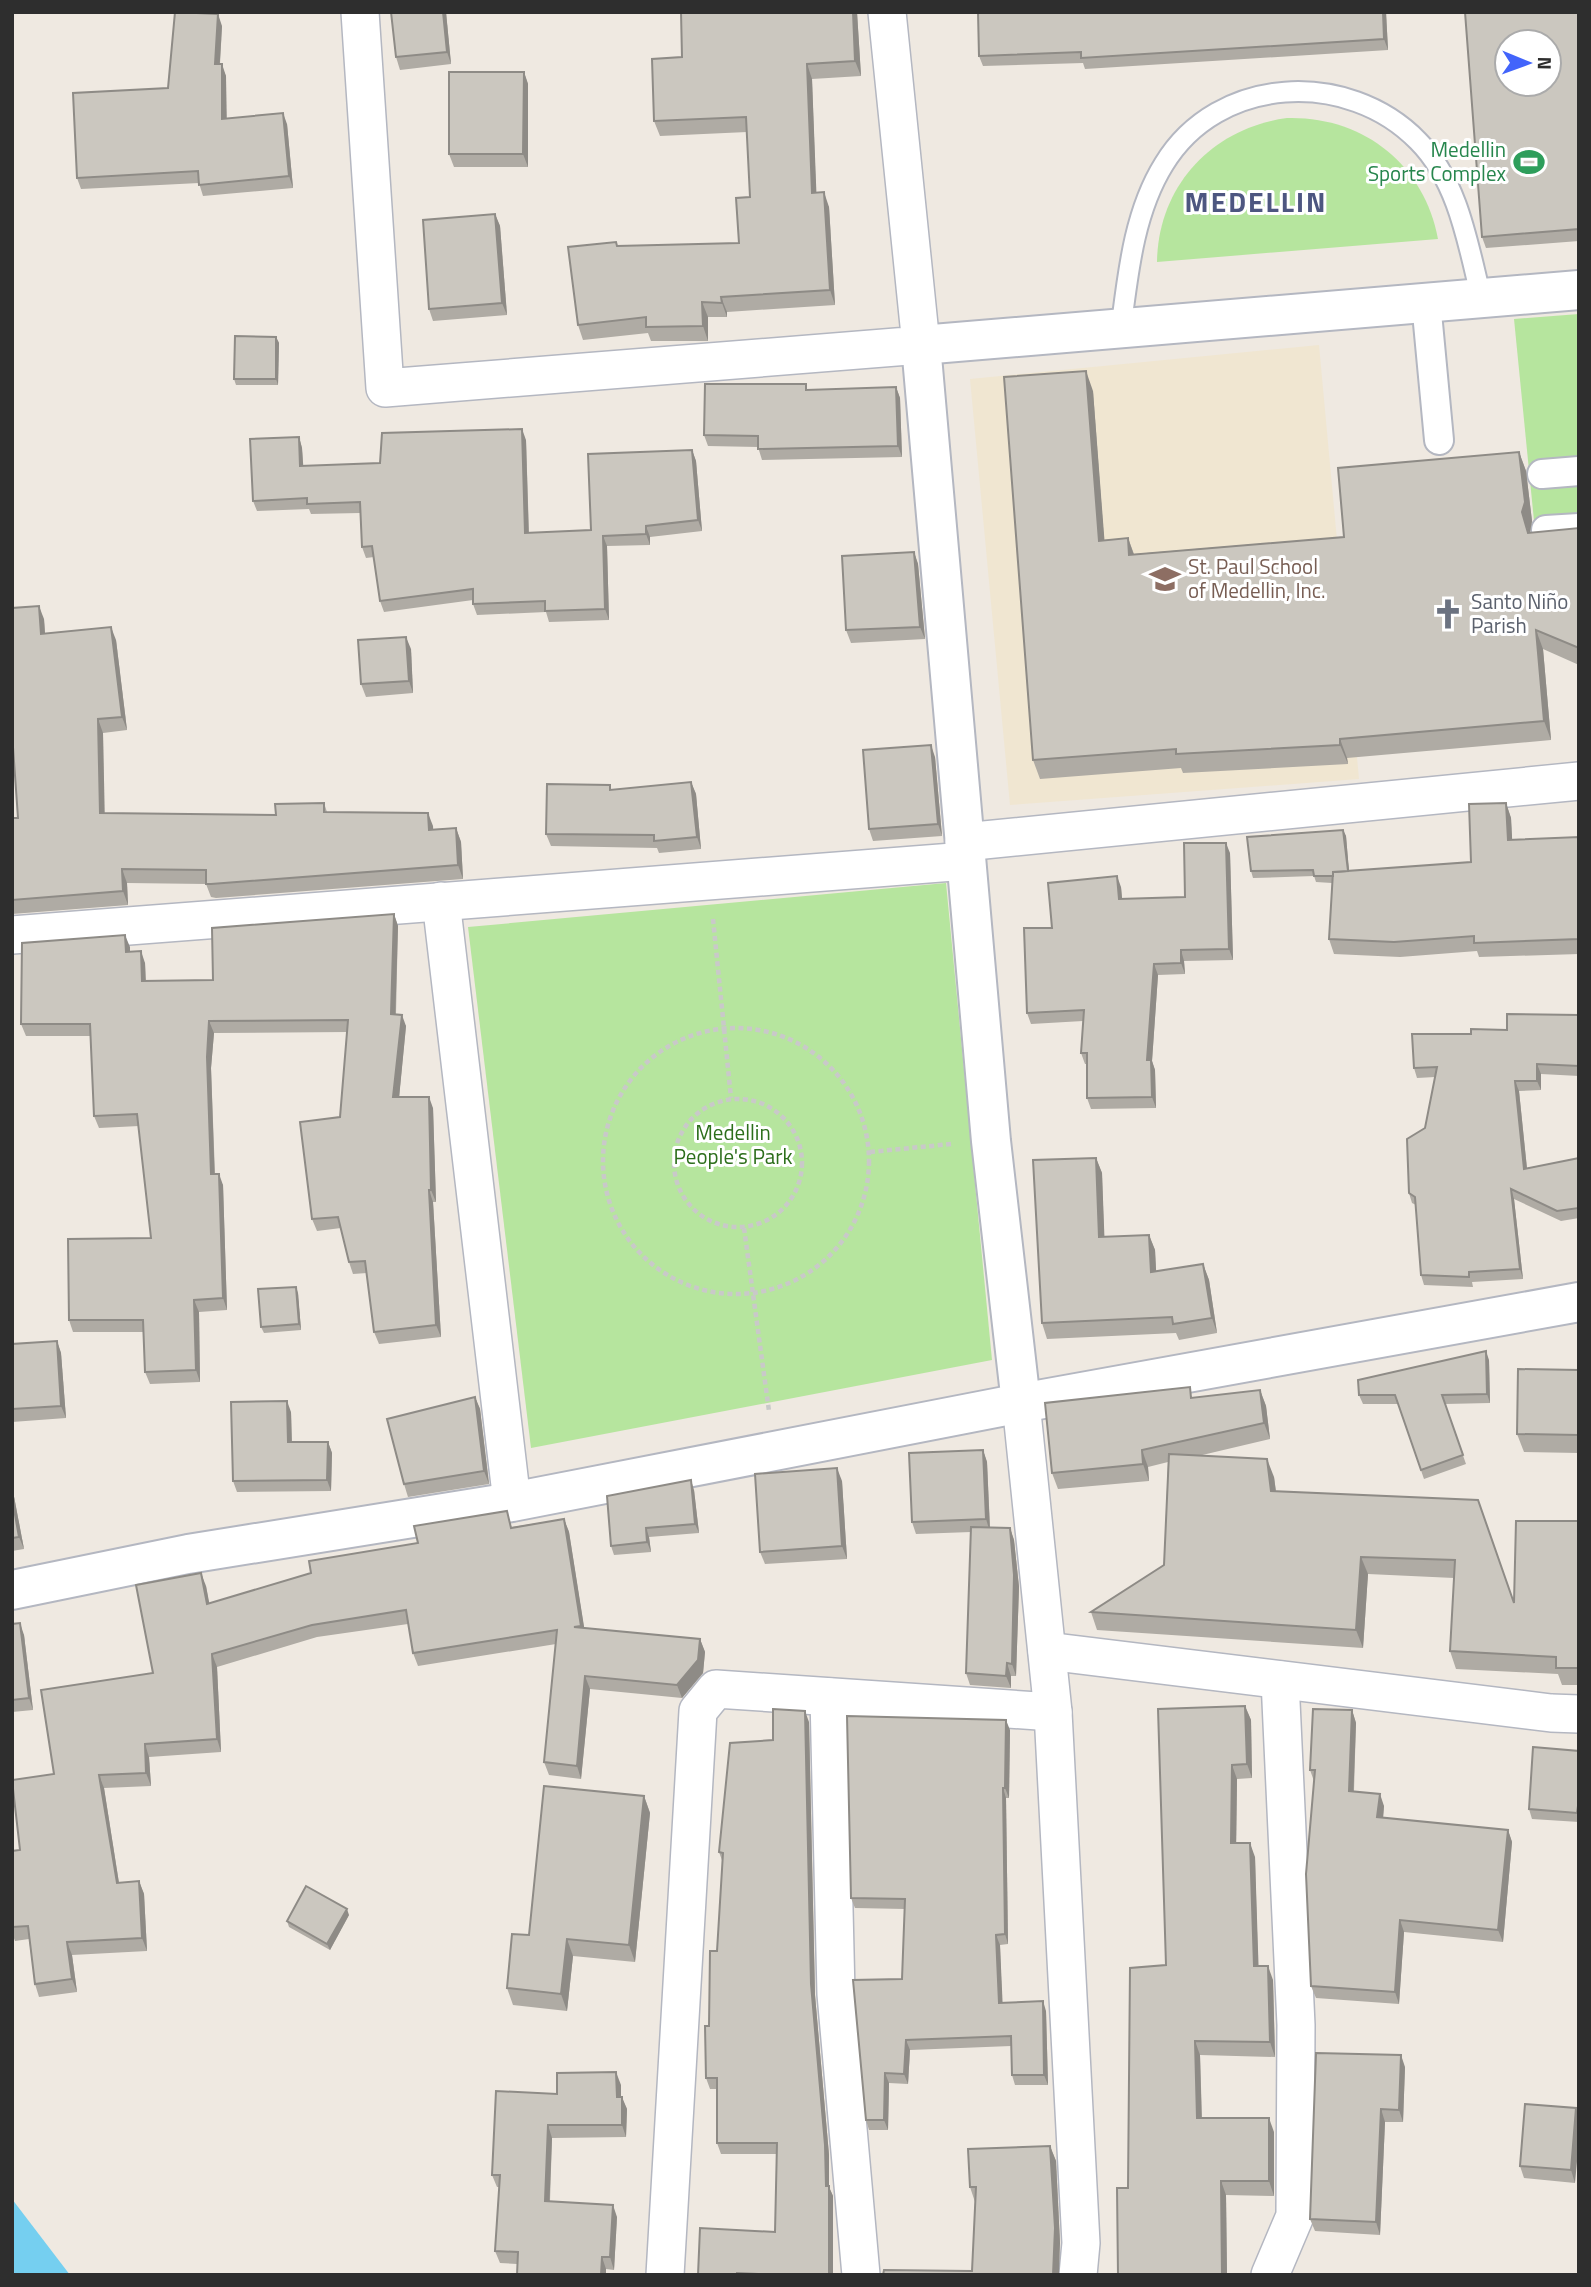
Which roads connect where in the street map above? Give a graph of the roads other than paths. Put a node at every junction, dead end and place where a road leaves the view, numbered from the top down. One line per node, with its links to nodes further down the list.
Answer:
1 (360, 12): 7 (street)
2 (887, 12): 7 (street)
3 (1579, 290): 4 (street)
4 (1482, 297): 5 (street); 6 (lane)
5 (1426, 302): 6 (street); 8 (street)
6 (1121, 328): 7 (street)
7 (920, 345): 14 (street)
8 (1439, 440)
9 (1579, 471): 10 (street)
10 (1542, 474)
11 (1579, 528): 12 (street)
12 (1546, 530)
13 (1579, 781): 14 (street)
14 (965, 852): 15 (street); 18 (street)
15 (441, 901): 16 (street); 19 (street)
16 (12, 935)
17 (1579, 1302): 18 (street)
18 (1021, 1403): 19 (street); 21 (street)
19 (512, 1502): 20 (street)
20 (12, 1590)
21 (1047, 1651): 22 (street); 24 (street)
22 (1280, 1680): 25 (street); 29 (street)
23 (830, 1697): 24 (street); 26 (street); 27 (street)
24 (1053, 1712): 28 (street)
25 (1579, 1714)
26 (665, 2275)
27 (861, 2275)
28 (1078, 2275)
29 (1270, 2275)

